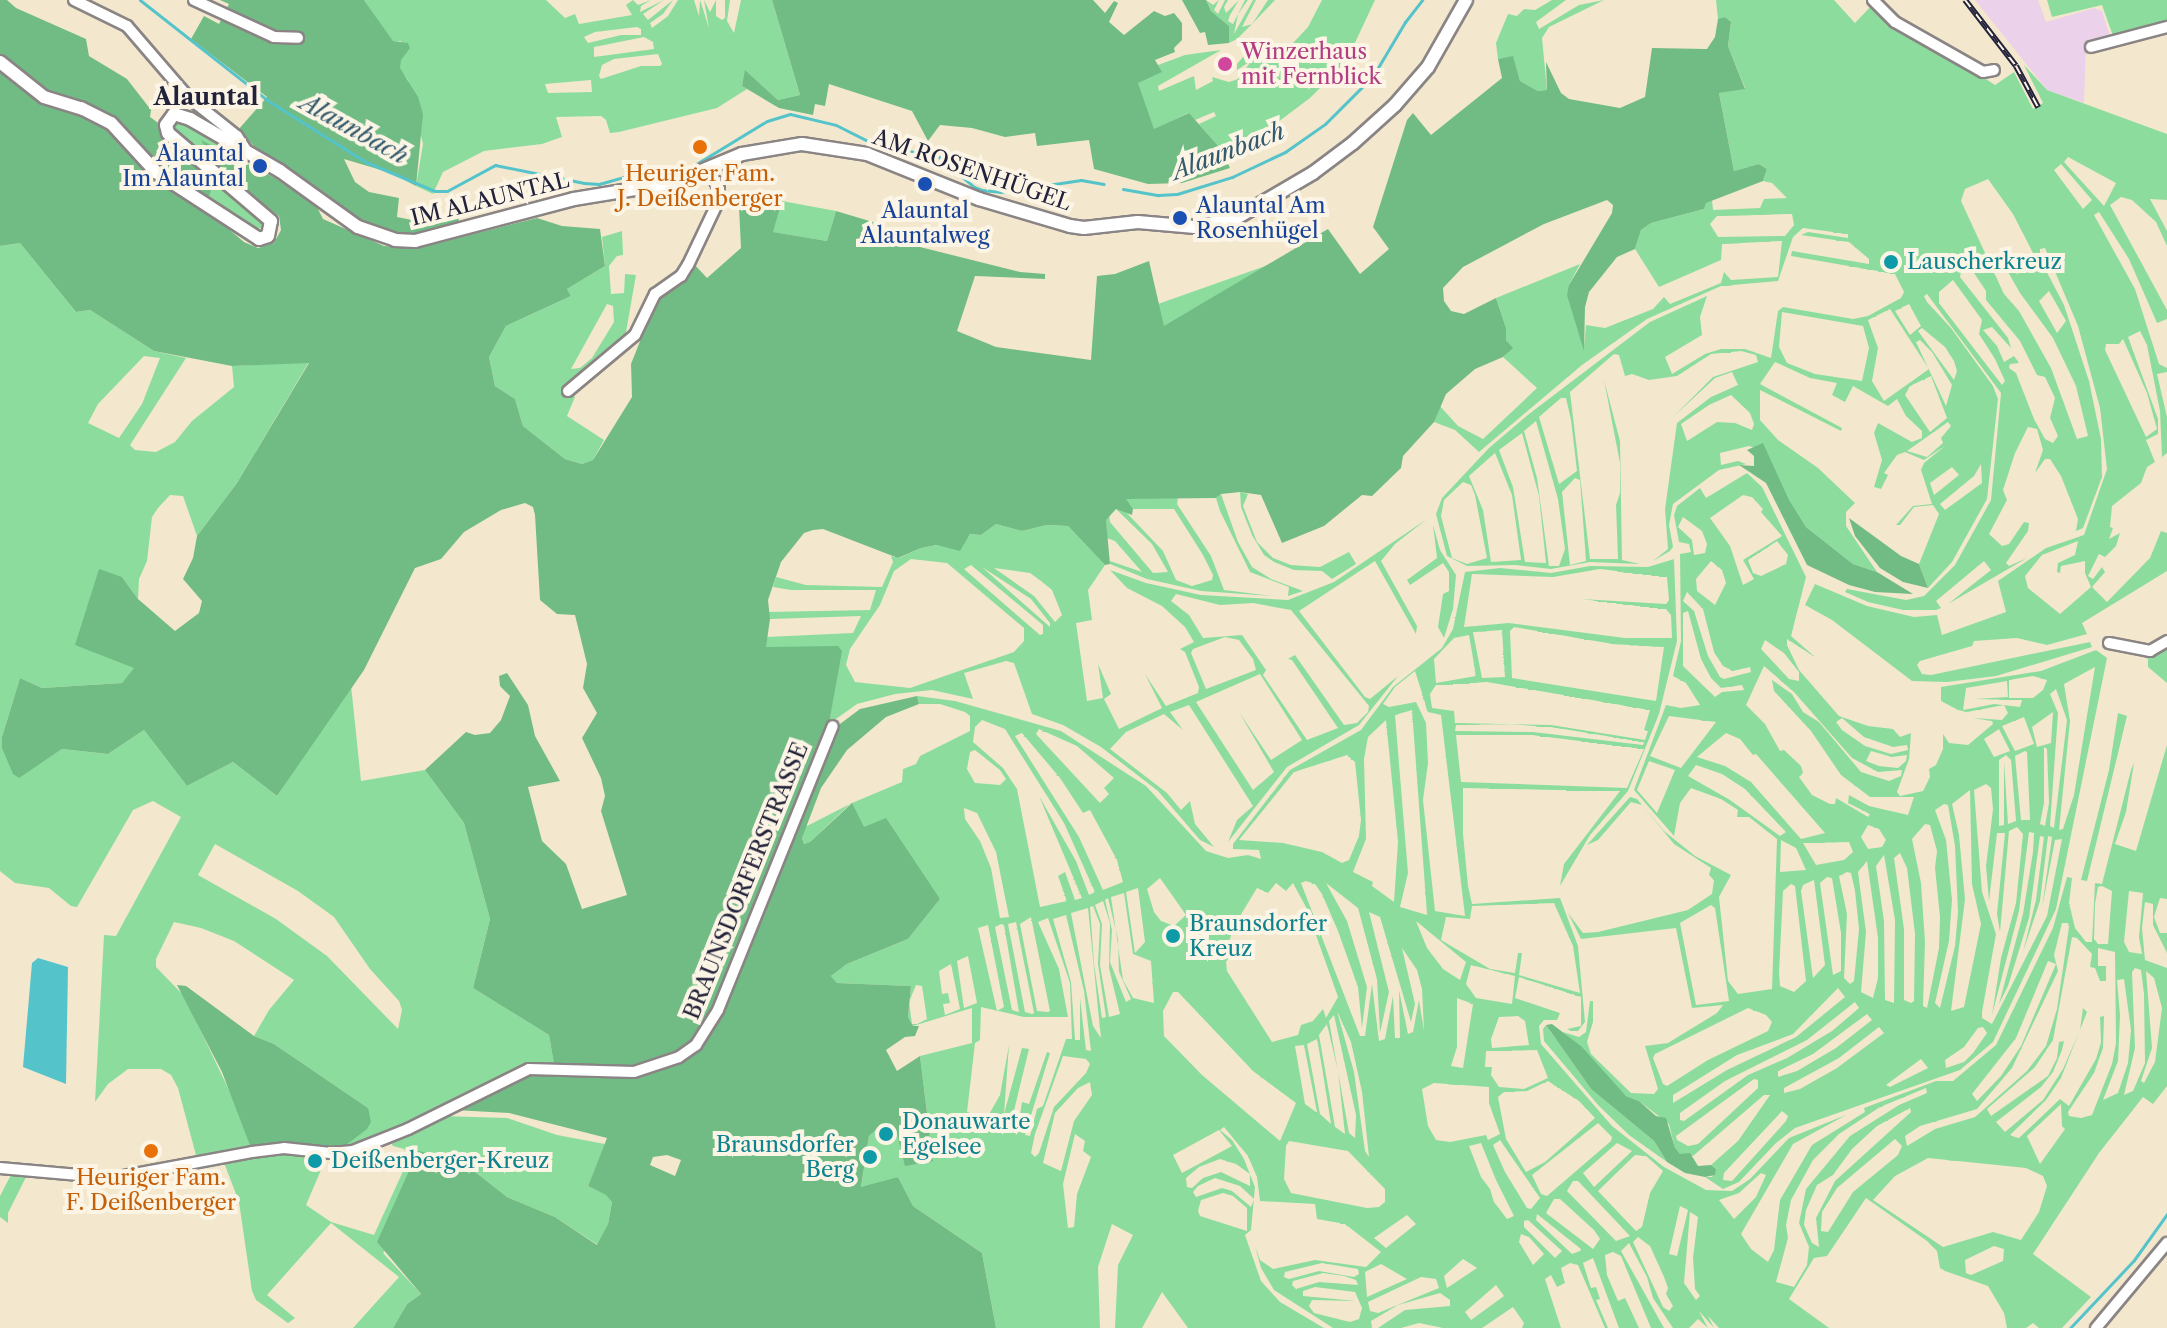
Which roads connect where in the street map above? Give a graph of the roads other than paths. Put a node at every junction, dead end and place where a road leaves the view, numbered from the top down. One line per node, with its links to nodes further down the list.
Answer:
1 (74, 0): 11 (street, IM ALAUNTAL)
2 (194, 0): 6 (street)
3 (1466, 0): 10 (street, AM ROSENHÜGEL)
4 (1873, 0): 9 (street)
5 (2167, 27): 7 (street)
6 (298, 38)
7 (2091, 47)
8 (0, 62): 11 (street)
9 (1994, 70)
10 (802, 144): 12 (street, IM ALAUNTAL)
11 (247, 151): 12 (street, IM ALAUNTAL)
12 (709, 169): 13 (street)
13 (568, 391)
14 (2167, 641): 15 (street)
15 (2109, 643)
16 (833, 726): 17 (street, BRAUNSDORFERSTRASSE)
17 (0, 1168)
18 (2167, 1243): 19 (street)
19 (2096, 1328)

